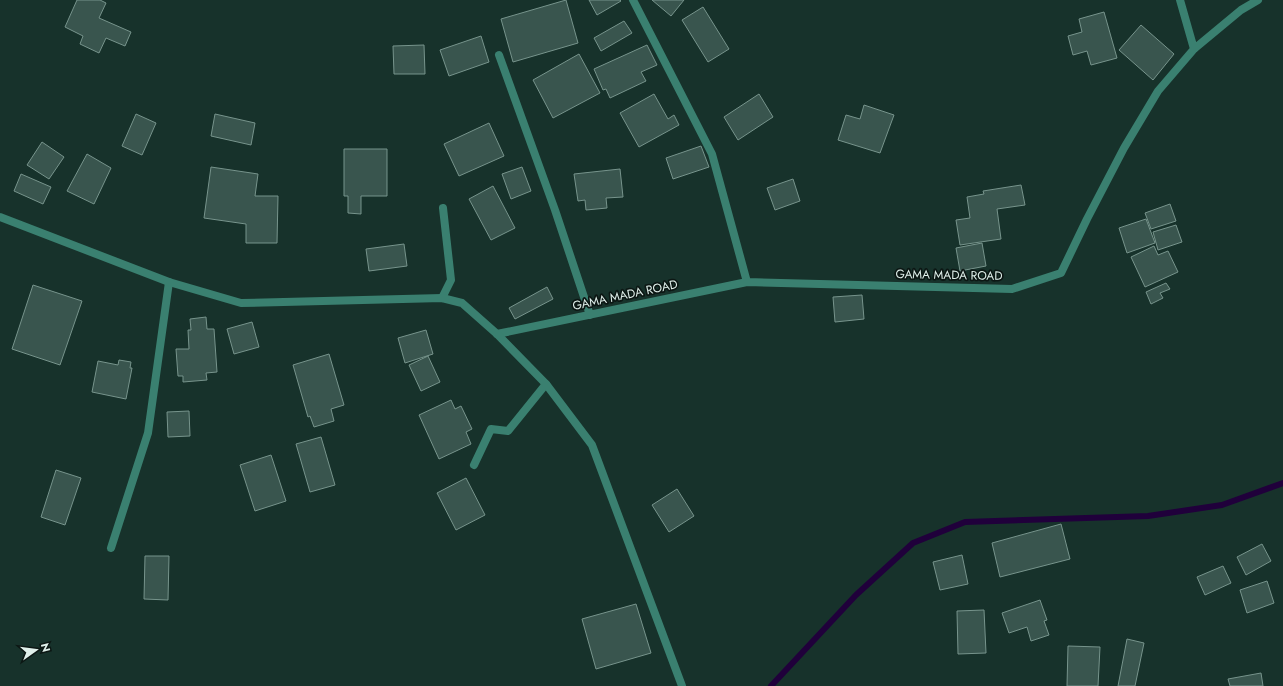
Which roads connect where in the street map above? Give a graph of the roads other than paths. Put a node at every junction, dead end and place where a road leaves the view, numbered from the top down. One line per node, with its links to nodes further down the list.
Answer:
1 (633, 0): 9 (street)
2 (1180, 0): 4 (street)
3 (1258, 0): 4 (street, GAMA MADA ROAD)
4 (1194, 49): 9 (street, GAMA MADA ROAD)
5 (499, 55): 11 (street)
6 (443, 208): 10 (street)
7 (0, 217): 8 (street)
8 (169, 282): 10 (street); 15 (street)
9 (747, 282): 11 (street, GAMA MADA ROAD)
10 (442, 298): 12 (street)
11 (590, 315): 12 (street, GAMA MADA ROAD)
12 (497, 334): 13 (street)
13 (546, 384): 14 (street); 16 (street)
14 (474, 465)
15 (111, 548)
16 (682, 686)

